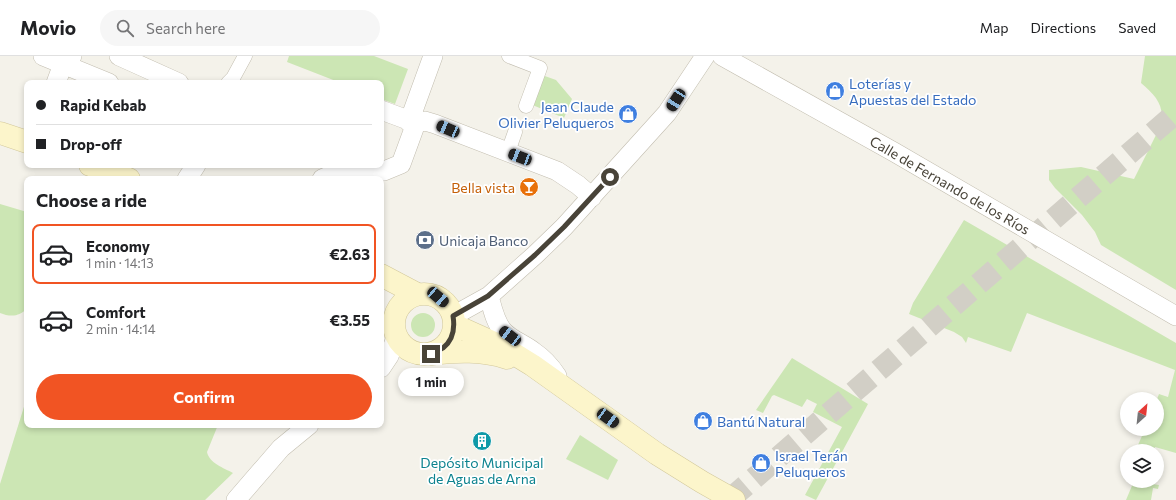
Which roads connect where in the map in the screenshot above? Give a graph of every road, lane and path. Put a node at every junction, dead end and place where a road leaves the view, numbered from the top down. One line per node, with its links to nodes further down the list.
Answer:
1 (43, 56): 8 (street)
2 (119, 56): 11 (street)
3 (245, 56): 12 (street)
4 (433, 56): 15 (street)
5 (509, 56): 13 (street)
6 (705, 56): 23 (street)
7 (722, 56): 28 (street, Calle de Fernando de los Ríos)
8 (68, 60): 9 (street); 10 (street)
9 (58, 80)
10 (105, 80)
11 (172, 80)
12 (231, 80)
13 (526, 106)
14 (384, 111): 15 (street)
15 (412, 123): 19 (street); 22 (street)
16 (516, 132): 19 (street)
17 (0, 133): 18 (main road)
18 (24, 141)
19 (508, 152): 23 (street)
20 (98, 168): 21 (main road)
21 (121, 176)
22 (329, 176)
23 (592, 197): 26 (street)
24 (384, 276): 25 (main road)
25 (417, 294): 29 (main road); 30 (main road)
26 (488, 296): 29 (street); 34 (street)
27 (384, 307): 30 (main road)
28 (1176, 316)
29 (454, 321): 31 (main road); 33 (main road)
30 (395, 332): 31 (main road); 32 (street)
31 (431, 354): 33 (main road)
32 (384, 363)
33 (532, 365): 34 (main road)
34 (569, 392): 37 (main road)
35 (305, 428): 36 (street)
36 (236, 500)
37 (734, 500)

